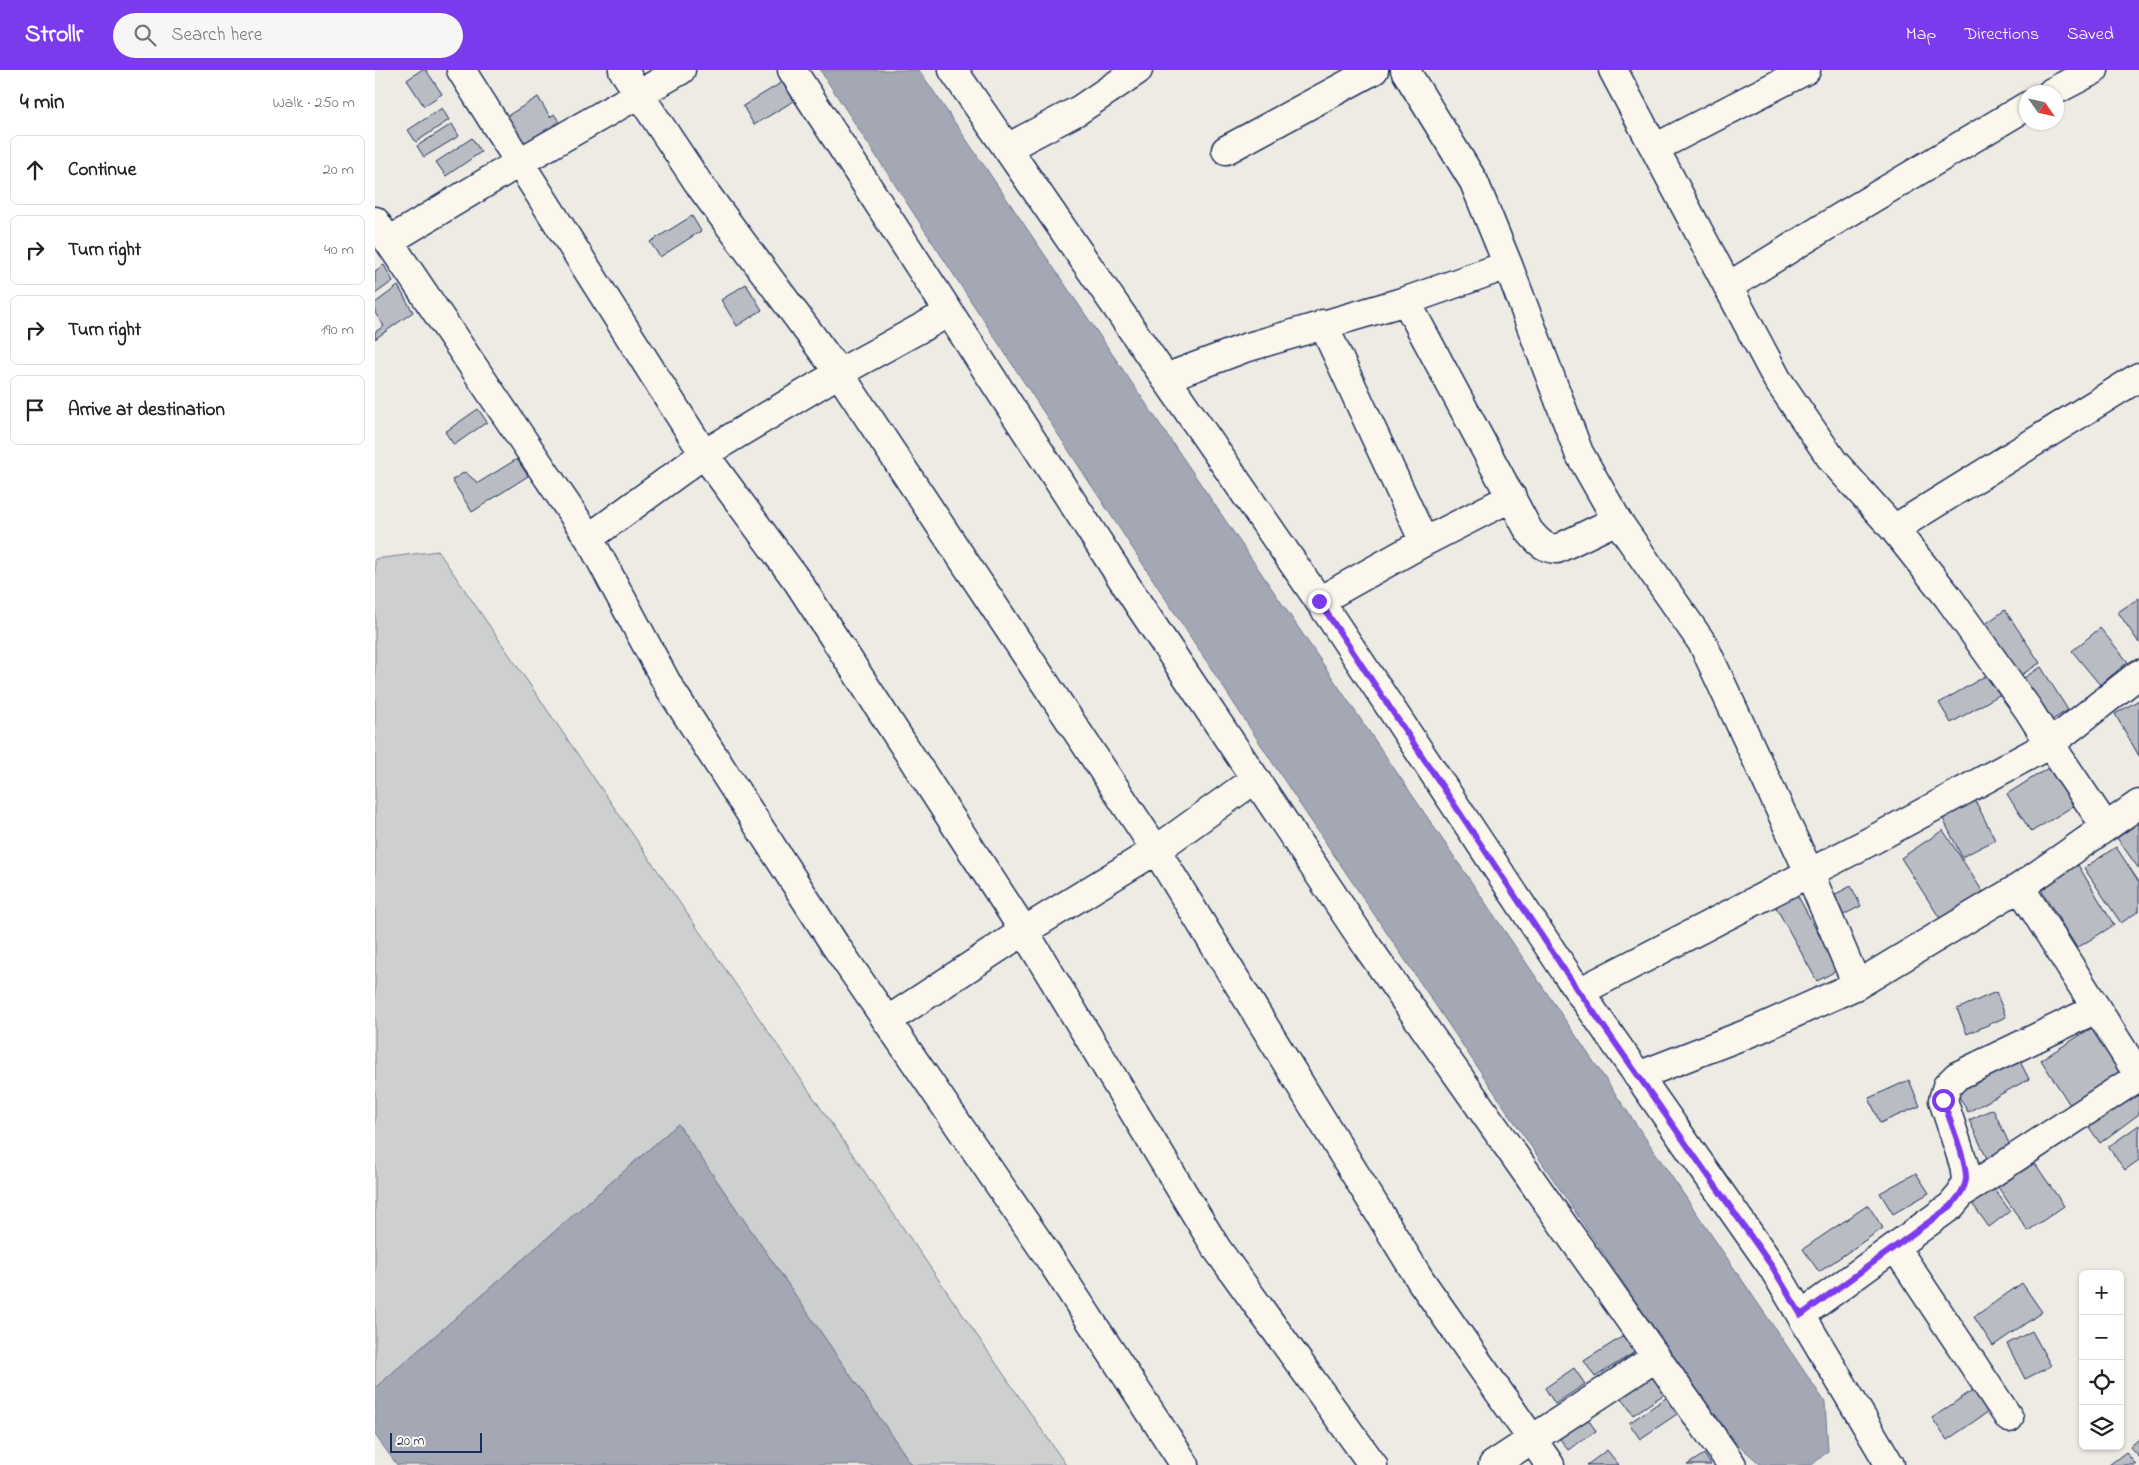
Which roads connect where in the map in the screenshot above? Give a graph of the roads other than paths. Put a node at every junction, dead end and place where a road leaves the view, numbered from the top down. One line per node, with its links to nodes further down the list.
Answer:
1 (461, 70): 18 (street)
2 (623, 70): 13 (street)
3 (681, 70): 13 (street)
4 (792, 70): 23 (street)
5 (953, 70): 15 (street)
6 (1138, 70): 15 (street)
7 (1374, 70): 17 (street)
8 (1405, 70): 20 (street)
9 (1613, 70): 16 (street)
10 (1806, 70): 16 (street)
11 (2094, 70): 12 (street)
12 (2064, 86)
13 (639, 95): 18 (street); 25 (street)
14 (2019, 111): 21 (street)
15 (1007, 148): 27 (street)
16 (1655, 148): 21 (street)
17 (1226, 150)
18 (519, 162): 19 (street); 28 (street)
19 (382, 231): 32 (street)
20 (1508, 265): 22 (street); 30 (street)
21 (1729, 286): 31 (street)
22 (1406, 301): 24 (street); 29 (street)
23 (948, 313): 25 (street); 37 (street)
24 (1323, 324): 27 (street); 33 (street)
25 (839, 372): 28 (street); 40 (street)
26 (2139, 376): 31 (street)
27 (1165, 378): 34 (street)
28 (704, 454): 32 (street); 43 (street)
29 (1512, 498): 30 (street); 33 (street)
30 (1617, 520): 41 (street)
31 (1894, 529): 36 (street)
32 (589, 538): 47 (street)
33 (1425, 542): 34 (street)
34 (1319, 601): 45 (street)
35 (2139, 674): 36 (street)
36 (2049, 744): 39 (street); 41 (street)
37 (1255, 779): 40 (street); 53 (street)
38 (2139, 804): 39 (street)
39 (2105, 826): 42 (street)
40 (1156, 850): 43 (street); 55 (street)
41 (1809, 872): 44 (street); 45 (street)
42 (2020, 887): 44 (street); 46 (street)
43 (1024, 931): 47 (street); 57 (street)
44 (1857, 985): 48 (street)
45 (1579, 992): 48 (street)
46 (2096, 1008): 49 (street); 50 (street)
47 (887, 1021): 56 (street)
48 (1638, 1076): 52 (street)
49 (2139, 1077): 50 (street)
50 (1962, 1193): 51 (street)
51 (1895, 1247): 52 (street); 54 (street)
52 (1801, 1315): 61 (street)
53 (1655, 1358): 55 (street); 60 (street)
54 (2009, 1418)
55 (1532, 1439): 58 (street); 59 (street)
56 (1185, 1465)
57 (1373, 1465)
58 (1493, 1465)
59 (1551, 1465)
60 (1732, 1465)
61 (1890, 1465)

